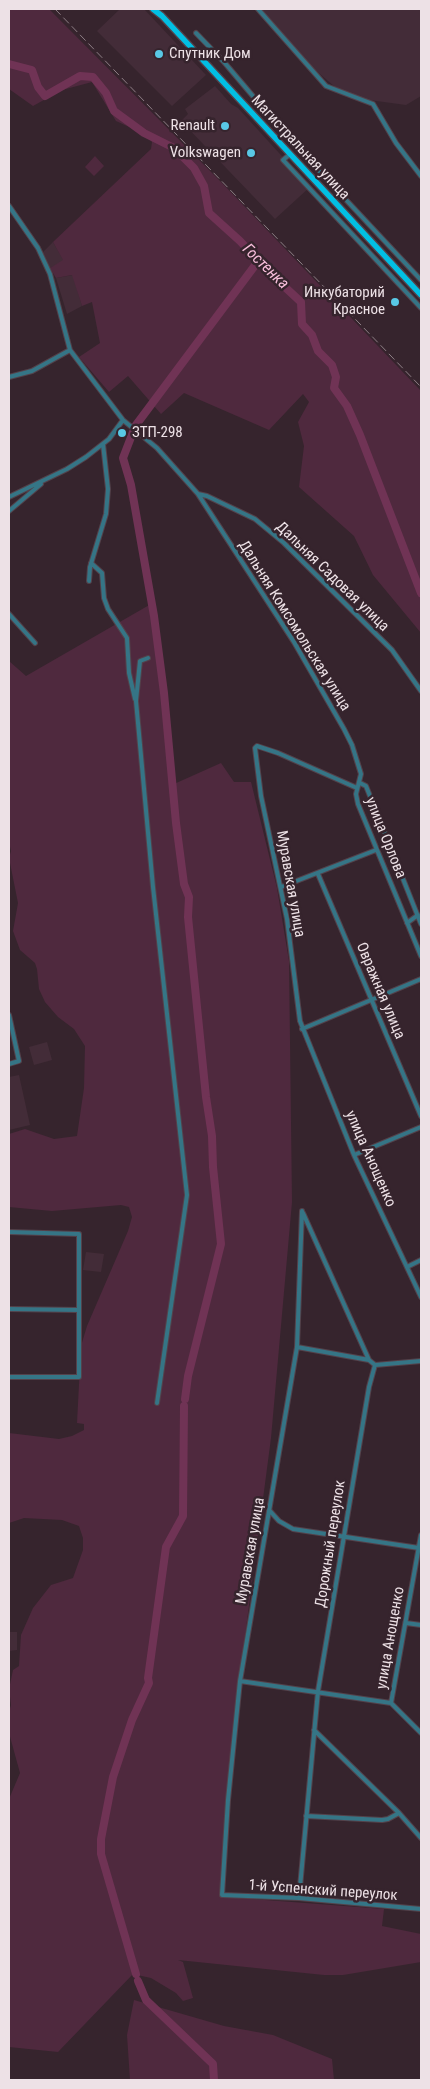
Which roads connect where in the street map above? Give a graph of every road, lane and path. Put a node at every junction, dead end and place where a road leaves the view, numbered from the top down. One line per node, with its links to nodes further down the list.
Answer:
1 (153, 9): 4 (main road, Магистральная улица)
2 (157, 9): 4 (main road, Магистральная улица)
3 (258, 9): 7 (street)
4 (162, 16): 6 (main road, Магистральная улица)
5 (196, 33): 9 (street)
6 (289, 155): 10 (main road, Магистральная улица); 11 (street)
7 (421, 176)
8 (9, 206): 12 (street)
9 (421, 280)
10 (421, 295)
11 (421, 308)
12 (70, 350): 13 (street); 14 (street, Дальняя Садовая улица)
13 (9, 377)
14 (123, 420): 15 (street); 17 (street, Дальняя Садовая улица)
15 (104, 444): 16 (street); 20 (street)
16 (46, 479): 18 (street); 19 (street)
17 (198, 494): 25 (street, Дальняя Садовая улица); 28 (street, Дальняя Комсомольская улица)
18 (9, 497)
19 (9, 511)
20 (91, 563): 21 (street); 26 (street)
21 (89, 581)
22 (9, 614): 23 (street)
23 (35, 643)
24 (148, 658): 26 (street)
25 (421, 691)
26 (136, 701): 57 (street)
27 (257, 746): 30 (street, улица Орлова); 33 (street, Муравская улица)
28 (362, 774): 29 (street, улица Орлова)
29 (360, 783): 30 (street, улица Орлова); 34 (street)
30 (356, 788): 31 (street, улица Орлова)
31 (376, 850): 32 (street); 35 (street, улица Орлова)
32 (318, 874): 33 (street); 39 (street, Овражная улица)
33 (281, 887): 41 (street, Муравская улица)
34 (418, 916): 35 (street); 36 (street)
35 (407, 923): 37 (street, улица Орлова)
36 (421, 924)
37 (421, 956)
38 (421, 979): 39 (street)
39 (372, 1000): 41 (street); 43 (street, Овражная улица)
40 (9, 1015): 42 (street)
41 (302, 1029): 45 (street, улица Анощенко)
42 (9, 1064)
43 (421, 1116)
44 (421, 1127): 45 (street)
45 (354, 1155): 48 (street, улица Анощенко)
46 (9, 1232): 51 (street)
47 (421, 1260): 48 (street)
48 (407, 1267): 49 (street, улица Анощенко)
49 (421, 1297)
50 (9, 1309): 51 (street)
51 (79, 1310): 56 (street)
52 (297, 1347): 53 (street); 53 (street, Муравская улица); 58 (street, Муравская улица)
53 (369, 1360): 55 (street)
54 (421, 1361): 55 (street)
55 (375, 1365): 60 (street, Дорожный переулок)
56 (9, 1377)
57 (157, 1403)
58 (270, 1511): 60 (street); 64 (street, Муравская улица)
59 (421, 1535): 61 (street, улица Анощенко)
60 (344, 1537): 61 (street); 65 (street, Дорожный переулок)
61 (420, 1546): 62 (street, улица Анощенко)
62 (406, 1623): 63 (street); 66 (street, улица Анощенко)
63 (421, 1625)
64 (240, 1681): 65 (street); 72 (street, Муравская улица)
65 (318, 1692): 66 (street); 67 (street, Дорожный переулок)
66 (390, 1703): 68 (street, улица Анощенко)
67 (314, 1729): 69 (street); 70 (street, Дорожный переулок)
68 (421, 1733)
69 (399, 1814): 70 (street); 71 (street)
70 (306, 1816): 73 (street, Дорожный переулок)
71 (421, 1838)
72 (222, 1895): 73 (street, 1-й Успенский переулок)
73 (299, 1898): 74 (street, 1-й Успенский переулок)
74 (421, 1909)

